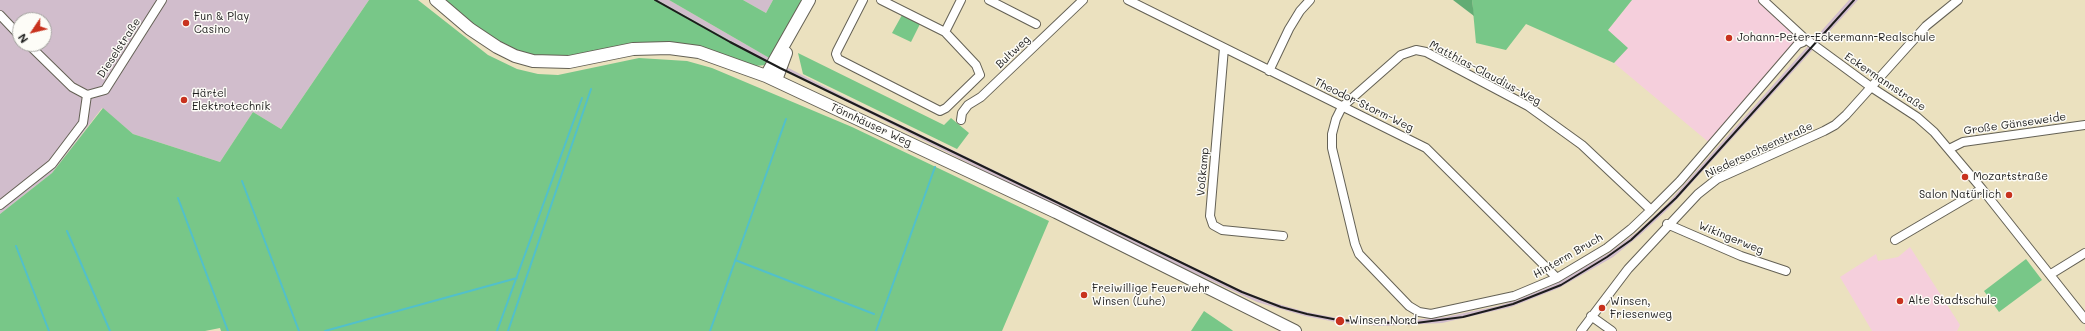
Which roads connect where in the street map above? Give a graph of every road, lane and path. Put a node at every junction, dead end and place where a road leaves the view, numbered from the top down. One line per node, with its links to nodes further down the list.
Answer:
1 (162, 0): 23 (street, Dieselstraße)
2 (436, 0): 21 (main road, Tönnhäuser Weg)
3 (809, 0): 21 (main road)
4 (863, 0): 16 (street)
5 (881, 0): 16 (street)
6 (961, 0): 16 (street)
7 (989, 0): 14 (street)
8 (1083, 0): 25 (street, Bultweg)
9 (1128, 0): 18 (street, Theodor-Storm-Weg)
10 (1310, 0): 20 (street)
11 (1763, 0): 17 (street, Eckermannstraße)
12 (1958, 0): 22 (street, Niedersachsenstraße)
13 (0, 15): 15 (street)
14 (1036, 24)
15 (12, 28)
16 (945, 32)
17 (1803, 37): 22 (street, Eckermannstraße); 30 (street, Hinterm Bruch)
18 (1224, 48): 20 (street, Theodor-Storm-Weg); 32 (street, Voßkamp)
19 (36, 52): 23 (street)
20 (1269, 71): 24 (street, Theodor-Storm-Weg)
21 (771, 78): 40 (main road, Tönnhäuser Weg)
22 (1871, 87): 27 (street, Eckermannstraße); 31 (street, Niedersachsenstraße)
23 (87, 95): 29 (street)
24 (1342, 107): 30 (street, Matthias-Claudius-Weg); 37 (street, Theodor-Storm-Weg); 37 (street, Hinterm Bruch)
25 (961, 120)
26 (2085, 125): 27 (street, Große Gänseweide)
27 (1949, 149): 28 (street, Eckermannstraße)
28 (1982, 188): 33 (street); 36 (street, Eckermannstraße)
29 (0, 205)
30 (1651, 210): 37 (street, Hinterm Bruch)
31 (1668, 224): 35 (street, Wikingerweg); 38 (street, Niedersachsenstraße)
32 (1283, 236)
33 (1894, 240)
34 (2085, 253): 36 (street)
35 (1786, 271)
36 (2051, 274): 39 (street, Eckermannstraße)
37 (1557, 278)
38 (1591, 316): 41 (street, Niedersachsenstraße); 42 (street)
39 (2085, 319)
40 (1295, 331)
41 (1581, 331)
42 (1612, 331)

